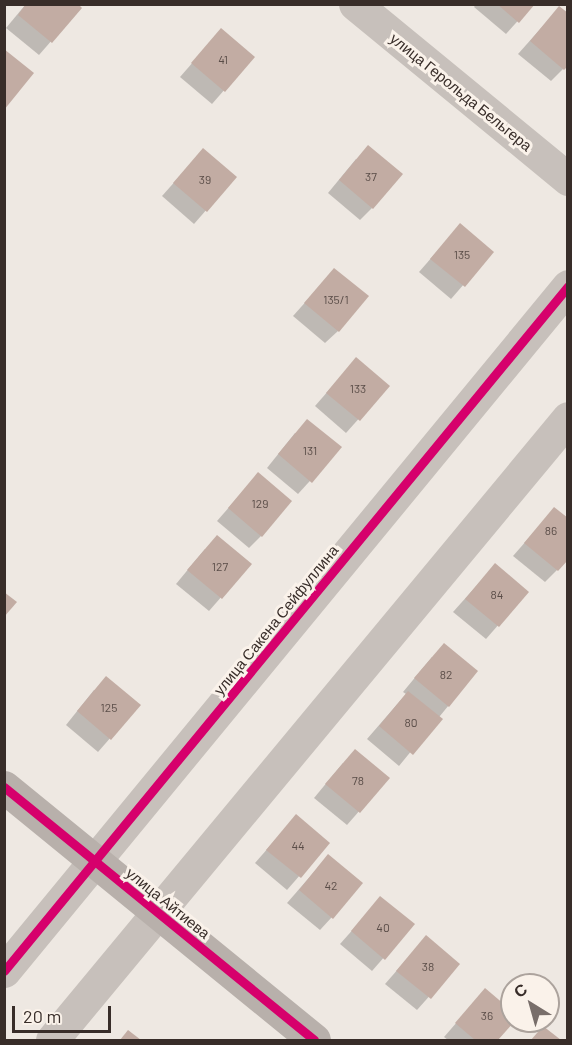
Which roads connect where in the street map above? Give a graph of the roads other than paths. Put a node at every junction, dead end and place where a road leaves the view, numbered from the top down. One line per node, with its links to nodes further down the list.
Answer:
1 (355, 4): 2 (street, улица Герольда Бельгера)
2 (567, 179)
3 (567, 286): 6 (street, улица Сакена Сейфуллина)
4 (567, 418): 7 (street)
5 (4, 787): 6 (street, улица Айтиева)
6 (97, 863): 7 (street, улица Айтиева); 8 (street, улица Сакена Сейфуллина)
7 (159, 915): 9 (street); 10 (street, улица Айтиева)
8 (4, 971)
9 (52, 1041)
10 (314, 1041)

